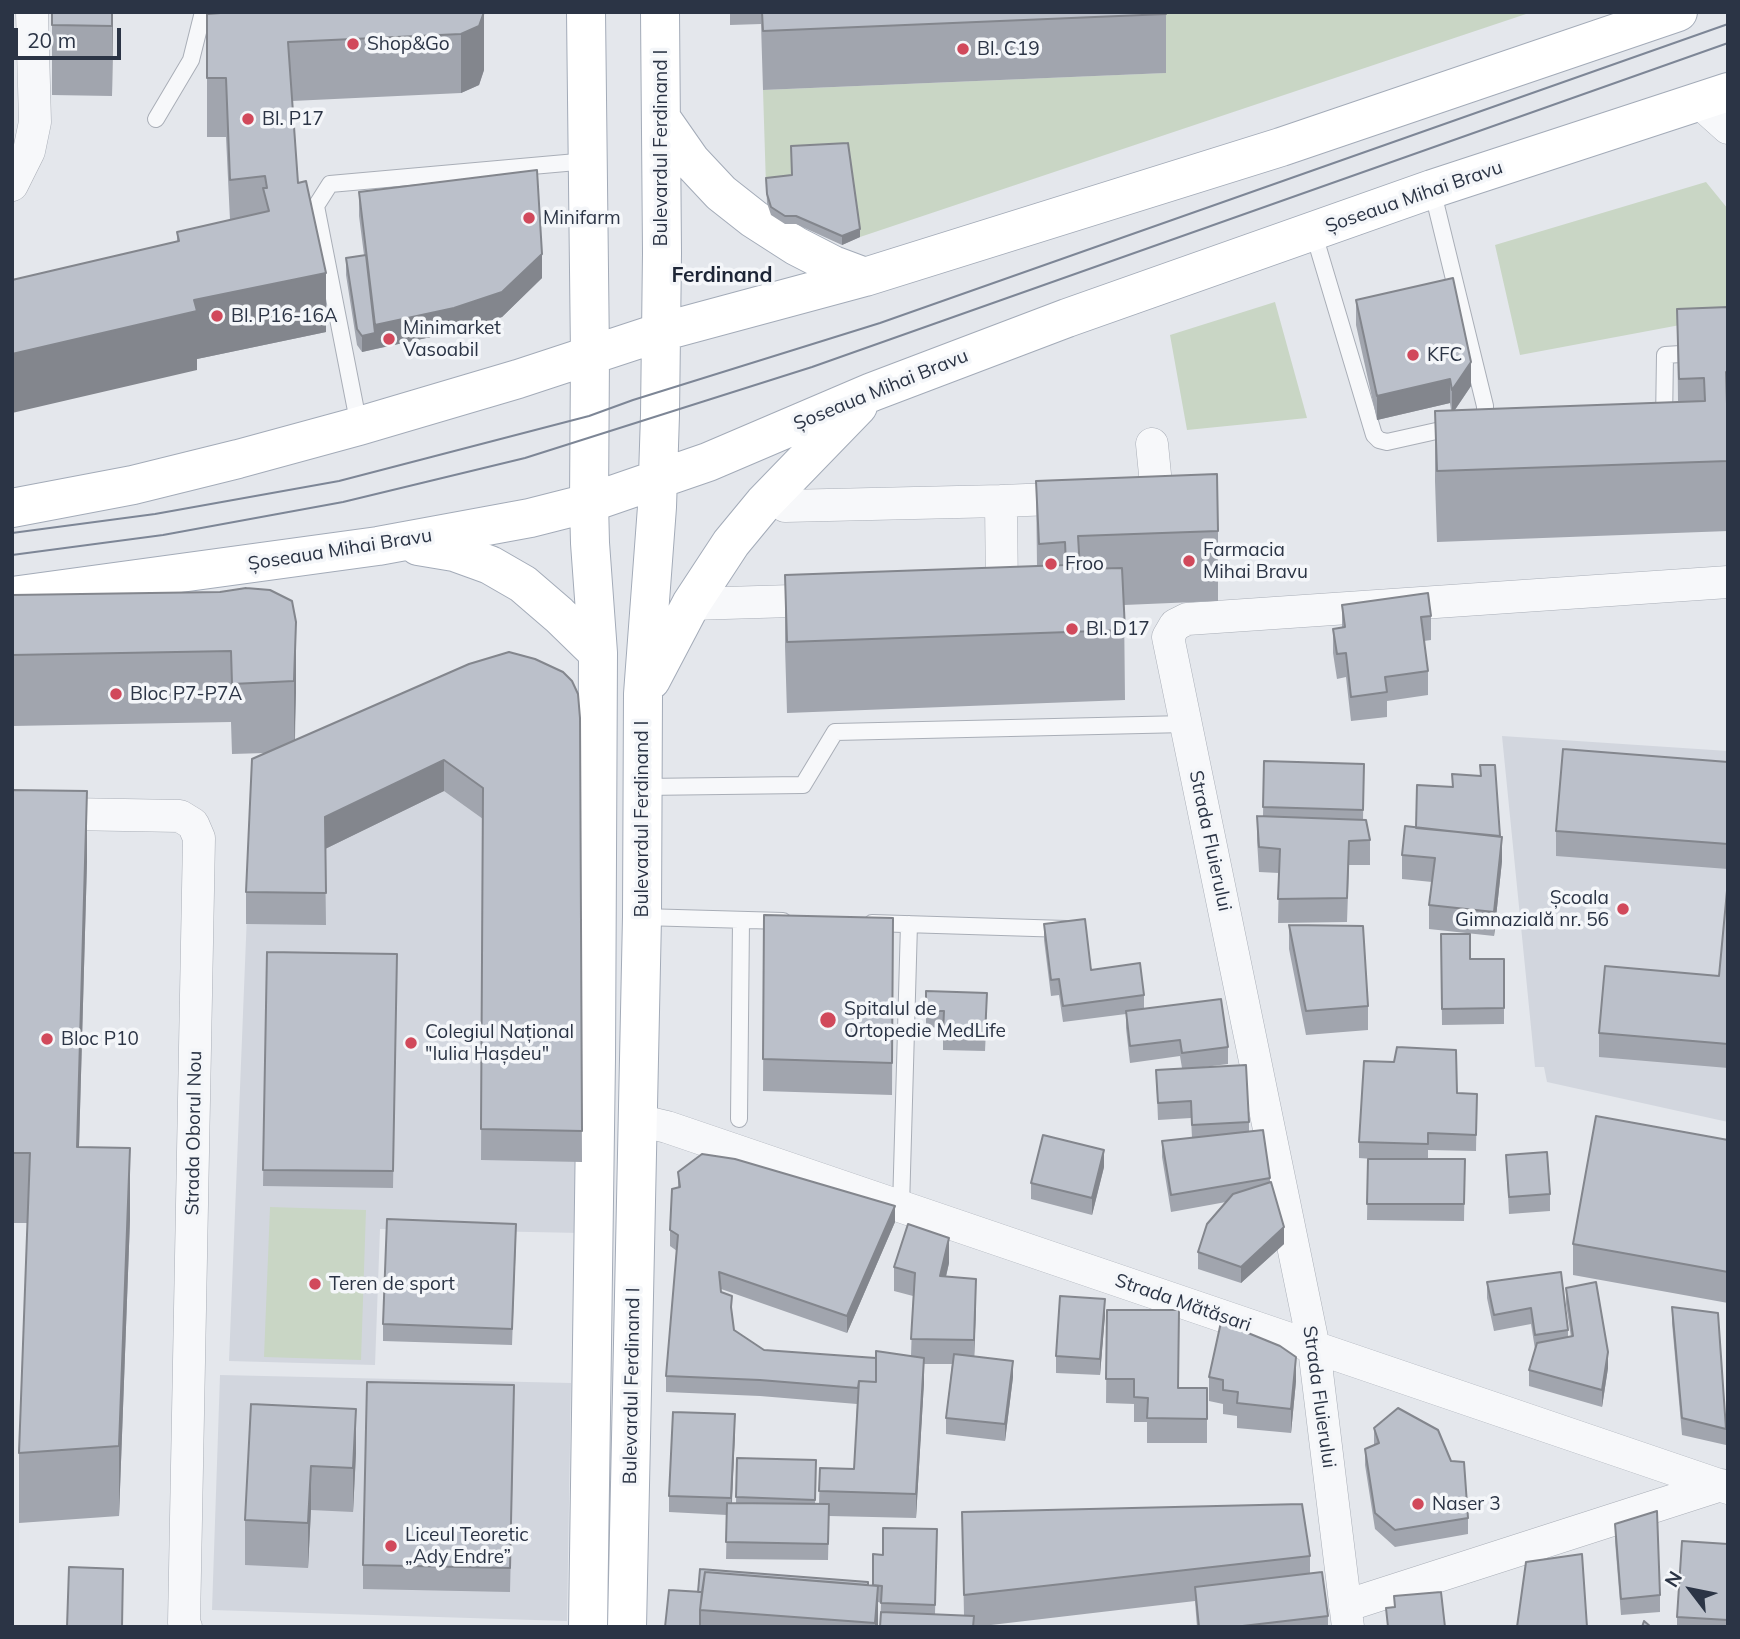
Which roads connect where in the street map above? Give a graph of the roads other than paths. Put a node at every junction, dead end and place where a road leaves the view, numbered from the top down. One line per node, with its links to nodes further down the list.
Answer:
1 (32, 12): 11 (street)
2 (203, 12): 8 (lane)
3 (586, 12): 10 (main road, Bulevardul Ferdinand I)
4 (660, 12): 7 (main road, Bulevardul Ferdinand I)
5 (1678, 12): 14 (main road)
6 (1713, 97): 9 (street); 12 (main road, Șoseaua Mihai Bravu)
7 (661, 118): 14 (main road); 15 (main road, Bulevardul Ferdinand I)
8 (156, 119)
9 (1728, 128)
10 (588, 161): 17 (main road, Bulevardul Ferdinand I); 19 (lane)
11 (12, 185)
12 (1432, 190): 13 (main road, Șoseaua Mihai Bravu); 13 (lane)
13 (1313, 231): 18 (main road, Șoseaua Mihai Bravu)
14 (865, 277): 15 (main road)
15 (661, 332): 17 (main road); 22 (main road, Bulevardul Ferdinand I)
16 (1728, 351): 20 (lane)
17 (590, 356): 19 (main road); 24 (main road, Bulevardul Ferdinand I)
18 (872, 392): 22 (main road, Șoseaua Mihai Bravu); 32 (main road)
19 (359, 426): 26 (main road)
20 (1664, 433)
21 (1152, 444): 23 (street)
22 (659, 480): 24 (main road, Șoseaua Mihai Bravu); 34 (main road, Bulevardul Ferdinand I)
23 (1001, 501): 25 (street); 30 (street)
24 (589, 503): 27 (main road, Șoseaua Mihai Bravu); 33 (main road, Bulevardul Ferdinand I)
25 (785, 506)
26 (12, 508)
27 (378, 546): 29 (main road, Șoseaua Mihai Bravu); 33 (main road)
28 (1728, 582): 35 (street, Strada Fluierului)
29 (12, 596)
30 (961, 596)
31 (853, 600): 32 (street)
32 (691, 604): 34 (main road)
33 (597, 653): 36 (main road, Bulevardul Ferdinand I)
34 (643, 694): 36 (main road); 37 (main road, Bulevardul Ferdinand I)
35 (1186, 724): 37 (lane); 48 (street, Strada Fluierului)
36 (596, 785): 50 (main road, Bulevardul Ferdinand I)
37 (643, 787): 39 (main road, Bulevardul Ferdinand I)
38 (12, 813): 53 (street, Strada Oborul Nou)
39 (642, 917): 40 (lane); 46 (main road, Bulevardul Ferdinand I)
40 (741, 920): 41 (lane); 45 (lane)
41 (793, 921)
42 (858, 923): 43 (lane)
43 (909, 924): 44 (lane); 47 (lane)
44 (1083, 929)
45 (739, 1119)
46 (637, 1120): 47 (street, Strada Mătăsari); 51 (main road, Bulevardul Ferdinand I)
47 (901, 1207): 48 (street, Strada Mătăsari)
48 (1314, 1349): 49 (street, Strada Mătăsari); 52 (street, Strada Fluierului)
49 (1724, 1487): 52 (street, Strada Fluierului)
50 (588, 1615): 51 (main road)
51 (627, 1615)
52 (1347, 1616)
53 (186, 1627)

